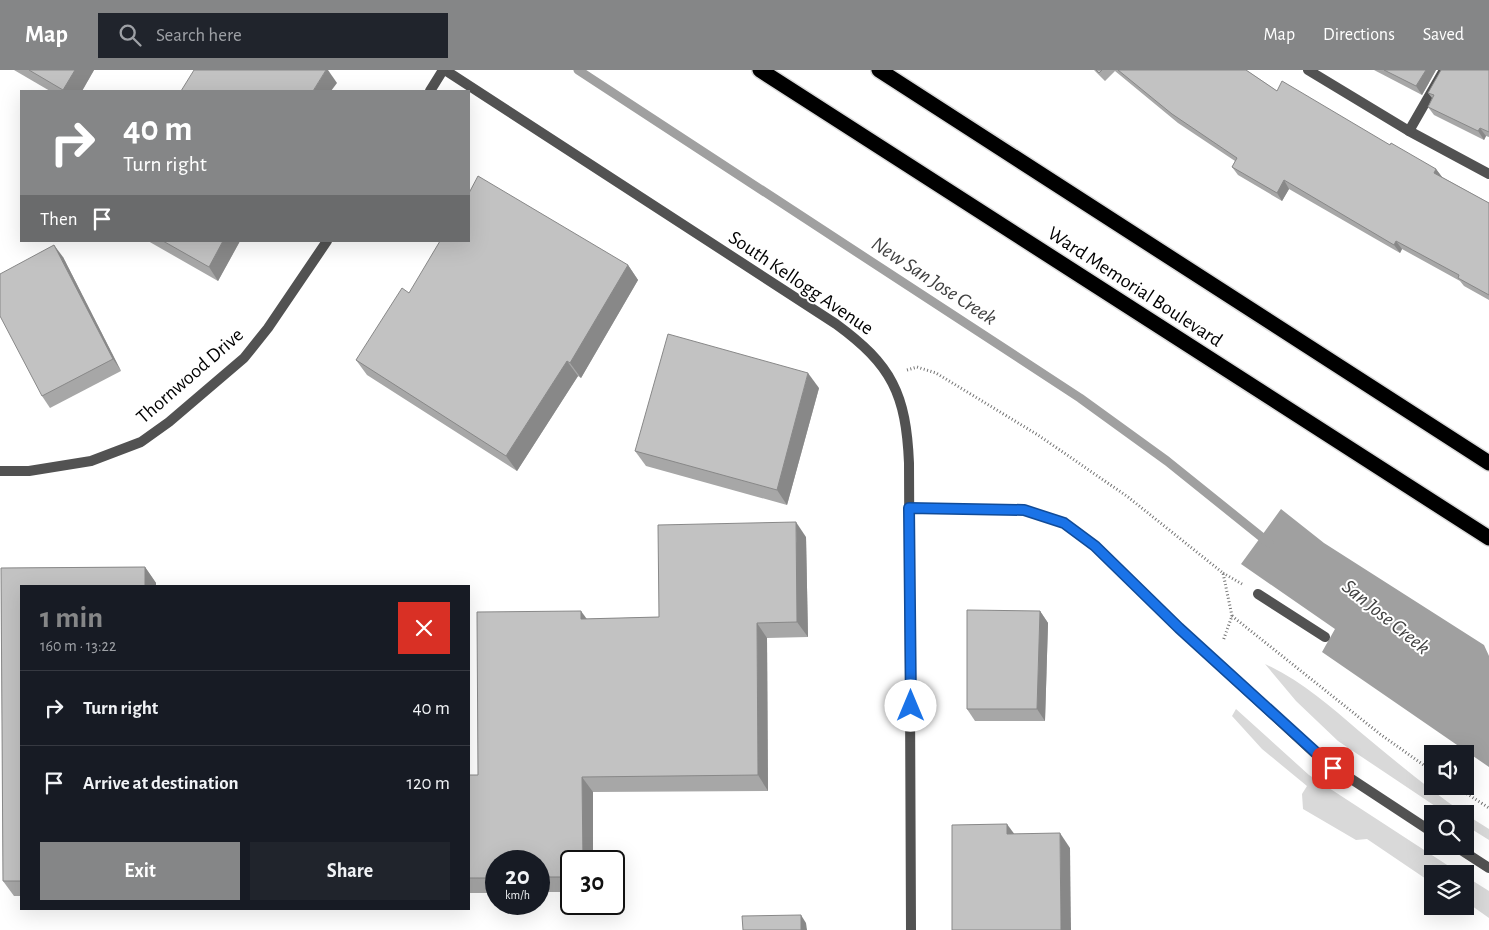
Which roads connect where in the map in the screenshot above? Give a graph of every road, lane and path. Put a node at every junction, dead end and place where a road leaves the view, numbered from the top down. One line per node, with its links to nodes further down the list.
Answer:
1 (444, 70): 6 (street); 10 (street, South Kellogg Avenue)
2 (760, 70): 14 (highway, Ward Memorial Boulevard)
3 (879, 70): 11 (highway)
4 (1308, 70): 7 (street)
5 (1444, 70): 7 (street)
6 (431, 90)
7 (1409, 131): 8 (street)
8 (1489, 174)
9 (326, 242): 12 (street, Thornwood Drive)
10 (889, 376): 13 (street, South Kellogg Avenue); 16 (path)
11 (1489, 463)
12 (0, 471)
13 (909, 508): 18 (street); 25 (street, South Kellogg Avenue)
14 (1489, 538)
15 (1258, 594): 17 (street)
16 (1232, 616): 18 (path); 19 (path)
17 (1325, 638)
18 (1210, 656): 22 (street)
19 (1424, 765)
20 (1470, 795): 21 (path)
21 (1489, 808)
22 (1424, 827)
23 (1468, 855): 24 (street)
24 (1489, 868)
25 (911, 930)

